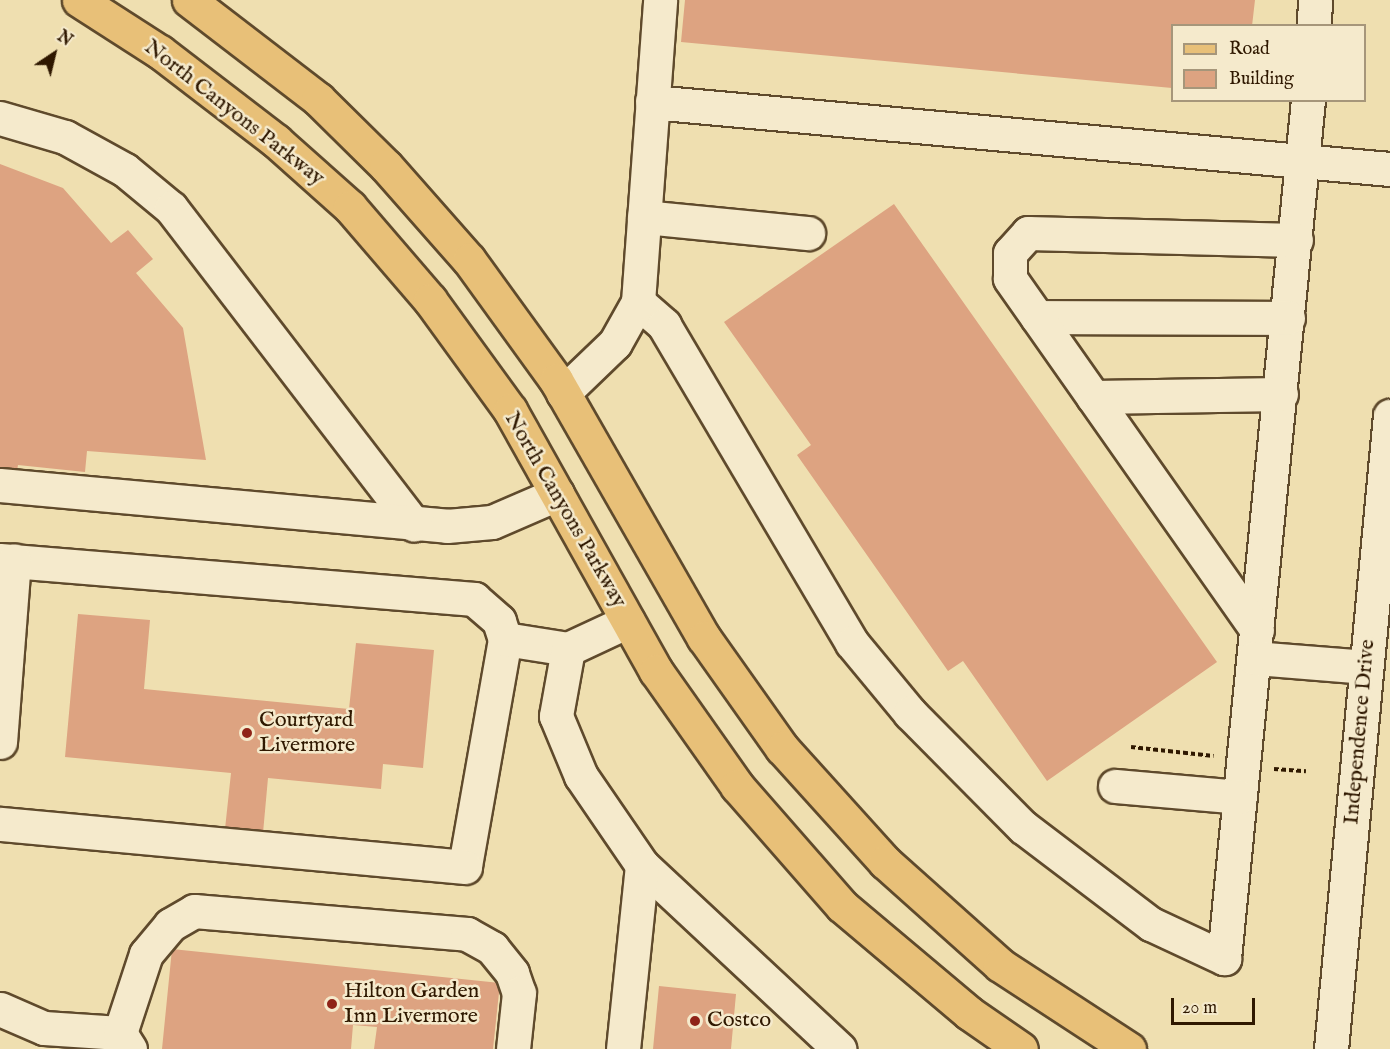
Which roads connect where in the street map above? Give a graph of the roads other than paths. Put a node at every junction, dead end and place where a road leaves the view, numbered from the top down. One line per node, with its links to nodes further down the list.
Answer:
1 (78, 0): 22 (main road, North Canyons Parkway)
2 (189, 0): 17 (main road)
3 (660, 0): 6 (street)
4 (1315, 0): 5 (street)
5 (1314, 24)
6 (652, 102): 9 (street); 11 (street)
7 (1308, 102): 9 (street)
8 (0, 118): 23 (street)
9 (1304, 161): 10 (street); 13 (street)
10 (1390, 169)
11 (644, 217): 12 (street); 14 (street)
12 (808, 233)
13 (1296, 240): 15 (street); 16 (street)
14 (638, 302): 17 (street); 33 (street)
15 (1037, 317): 16 (street); 19 (street)
16 (1288, 318): 18 (street)
17 (563, 393): 42 (main road)
18 (1281, 394): 19 (street); 28 (street)
19 (1093, 397): 28 (street)
20 (1390, 416): 25 (street, Independence Drive)
21 (0, 485): 23 (street)
22 (556, 494): 23 (street); 26 (main road, North Canyons Parkway)
23 (414, 525)
24 (7, 560): 27 (street); 31 (street)
25 (1383, 563): 30 (street, Independence Drive)
26 (628, 621): 29 (street); 41 (main road, North Canyons Parkway)
27 (505, 639): 29 (street); 34 (street)
28 (1256, 644): 30 (street); 33 (street)
29 (568, 648): 35 (street)
30 (1366, 667): 43 (street, Independence Drive)
31 (0, 742)
32 (1115, 786): 33 (street)
33 (1240, 797)
34 (0, 824)
35 (642, 865): 39 (street); 40 (street)
36 (0, 1009): 37 (street)
37 (125, 1041): 38 (street)
38 (513, 1049)
39 (623, 1049)
40 (839, 1049)
41 (1021, 1049)
42 (1129, 1049)
43 (1330, 1049)

